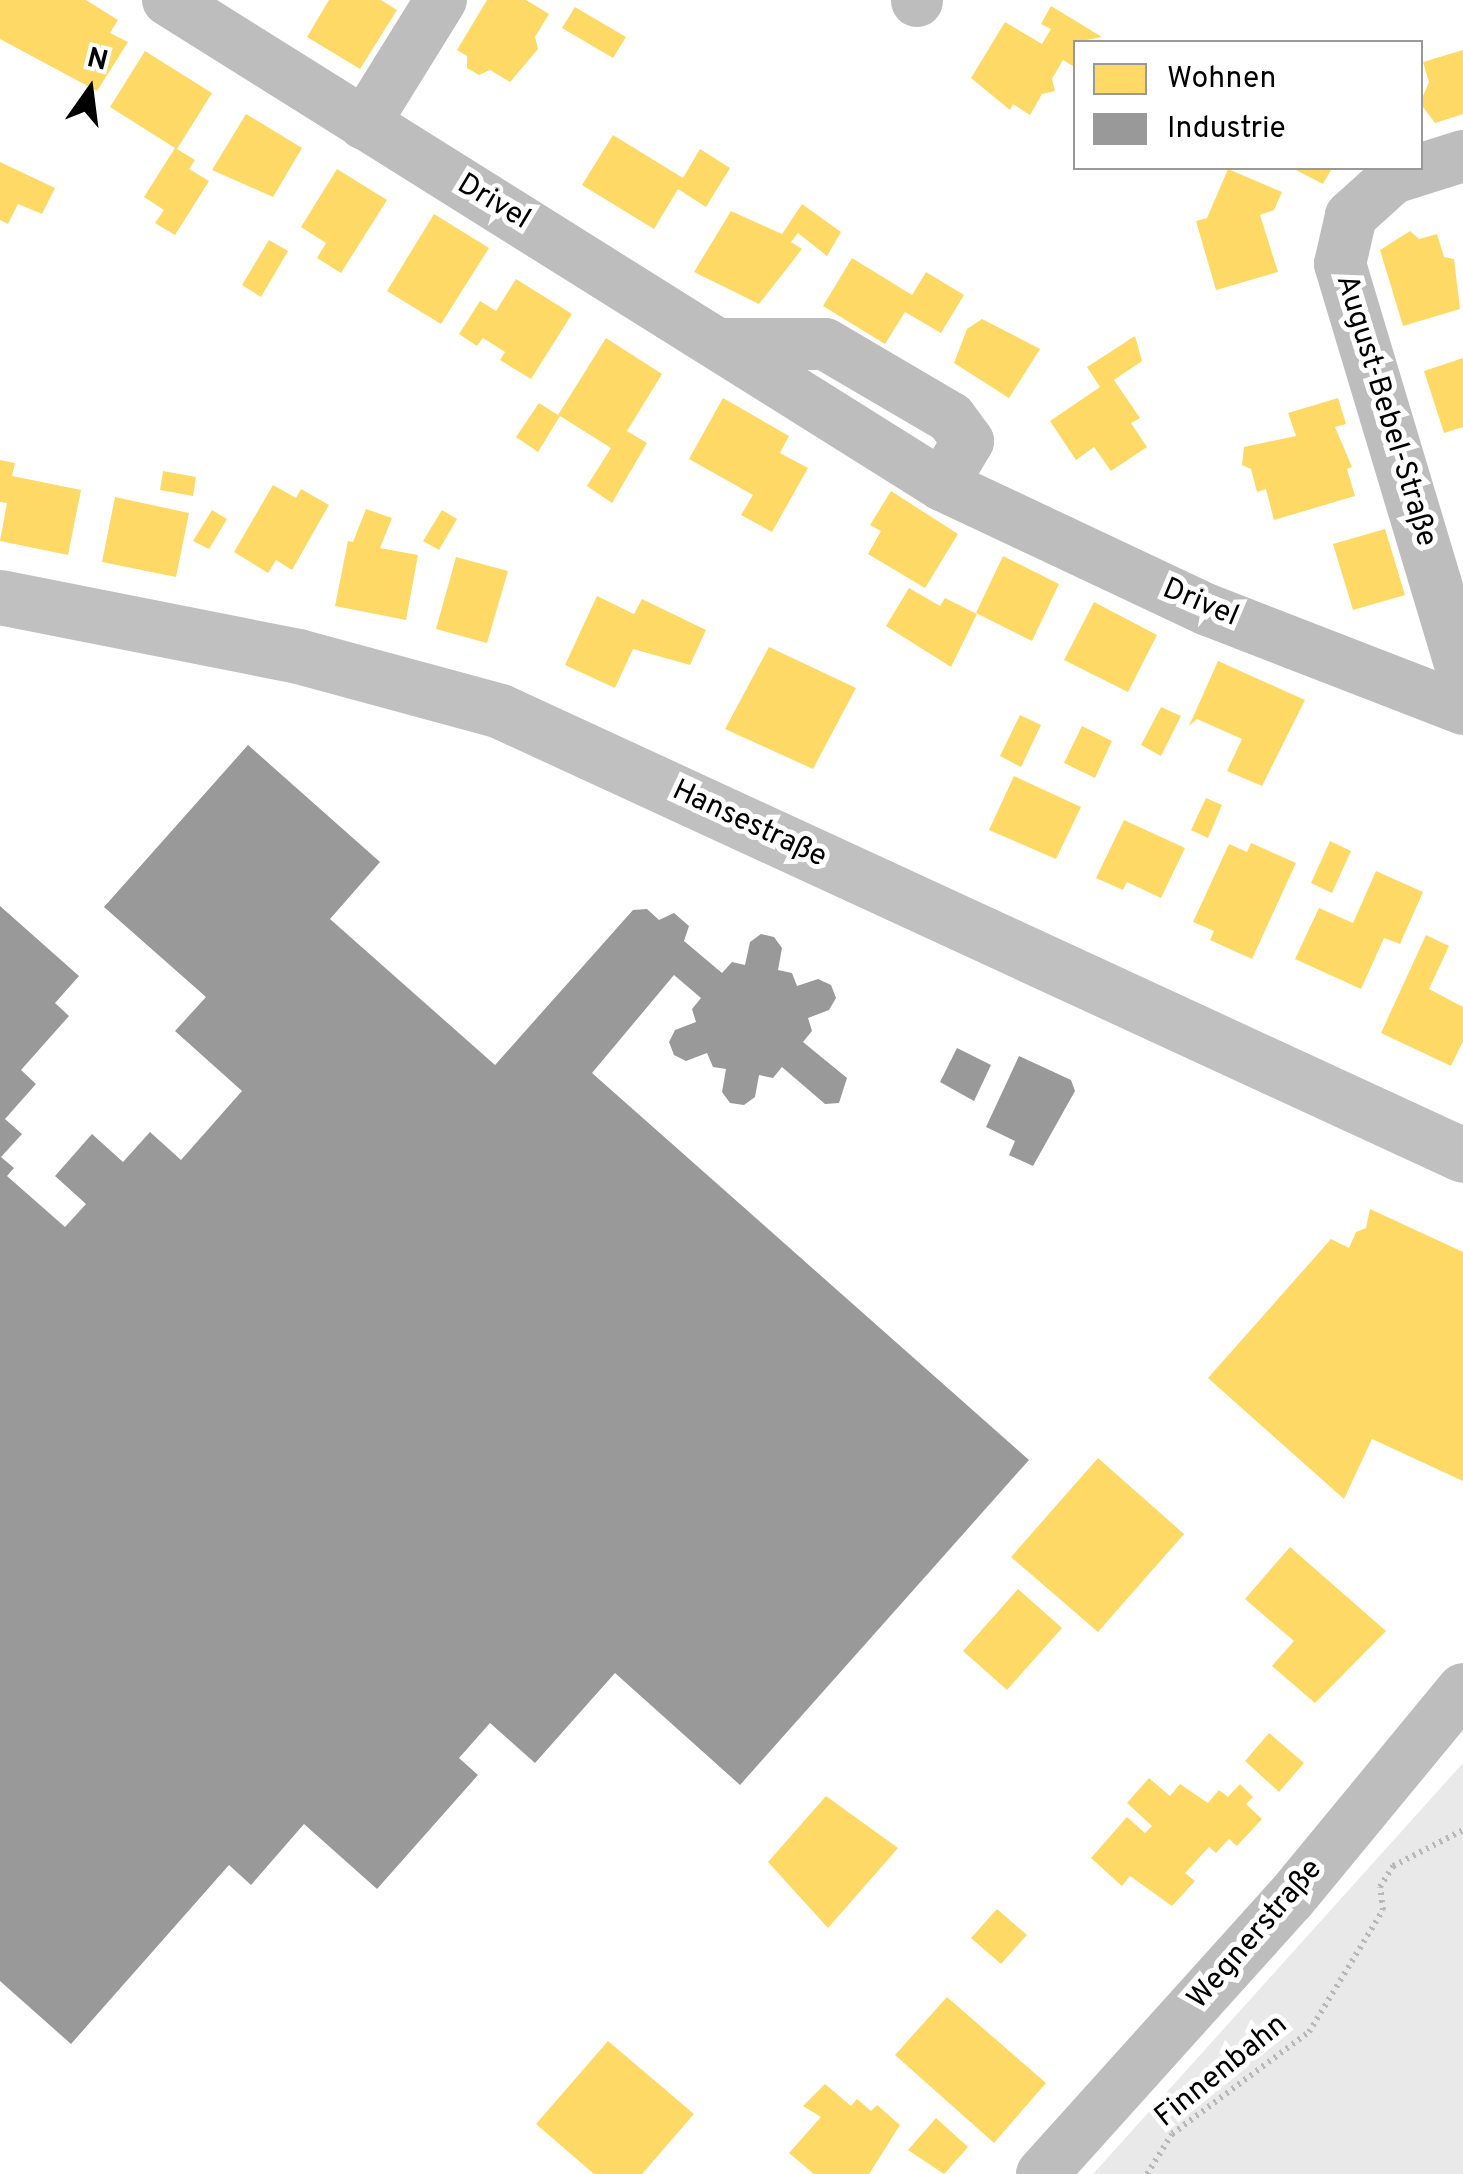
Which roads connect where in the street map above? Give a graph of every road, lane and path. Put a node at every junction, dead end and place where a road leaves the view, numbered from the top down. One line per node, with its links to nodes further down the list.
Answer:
1 (168, 0): 3 (street, Drivel)
2 (441, 0): 3 (street)
3 (364, 124): 9 (street, Drivel)
4 (1463, 156): 5 (street, August-Bebel-Straße)
5 (1423, 168)
6 (1418, 170): 8 (street, August-Bebel-Straße)
7 (0, 597): 10 (street, Hansestraße)
8 (1463, 673)
9 (1463, 708)
10 (1463, 1155)
11 (1463, 1689): 13 (street, Wegnerstraße)
12 (1463, 1830): 14 (path, Finnenbahn)
13 (1042, 2174)
14 (1147, 2174)

